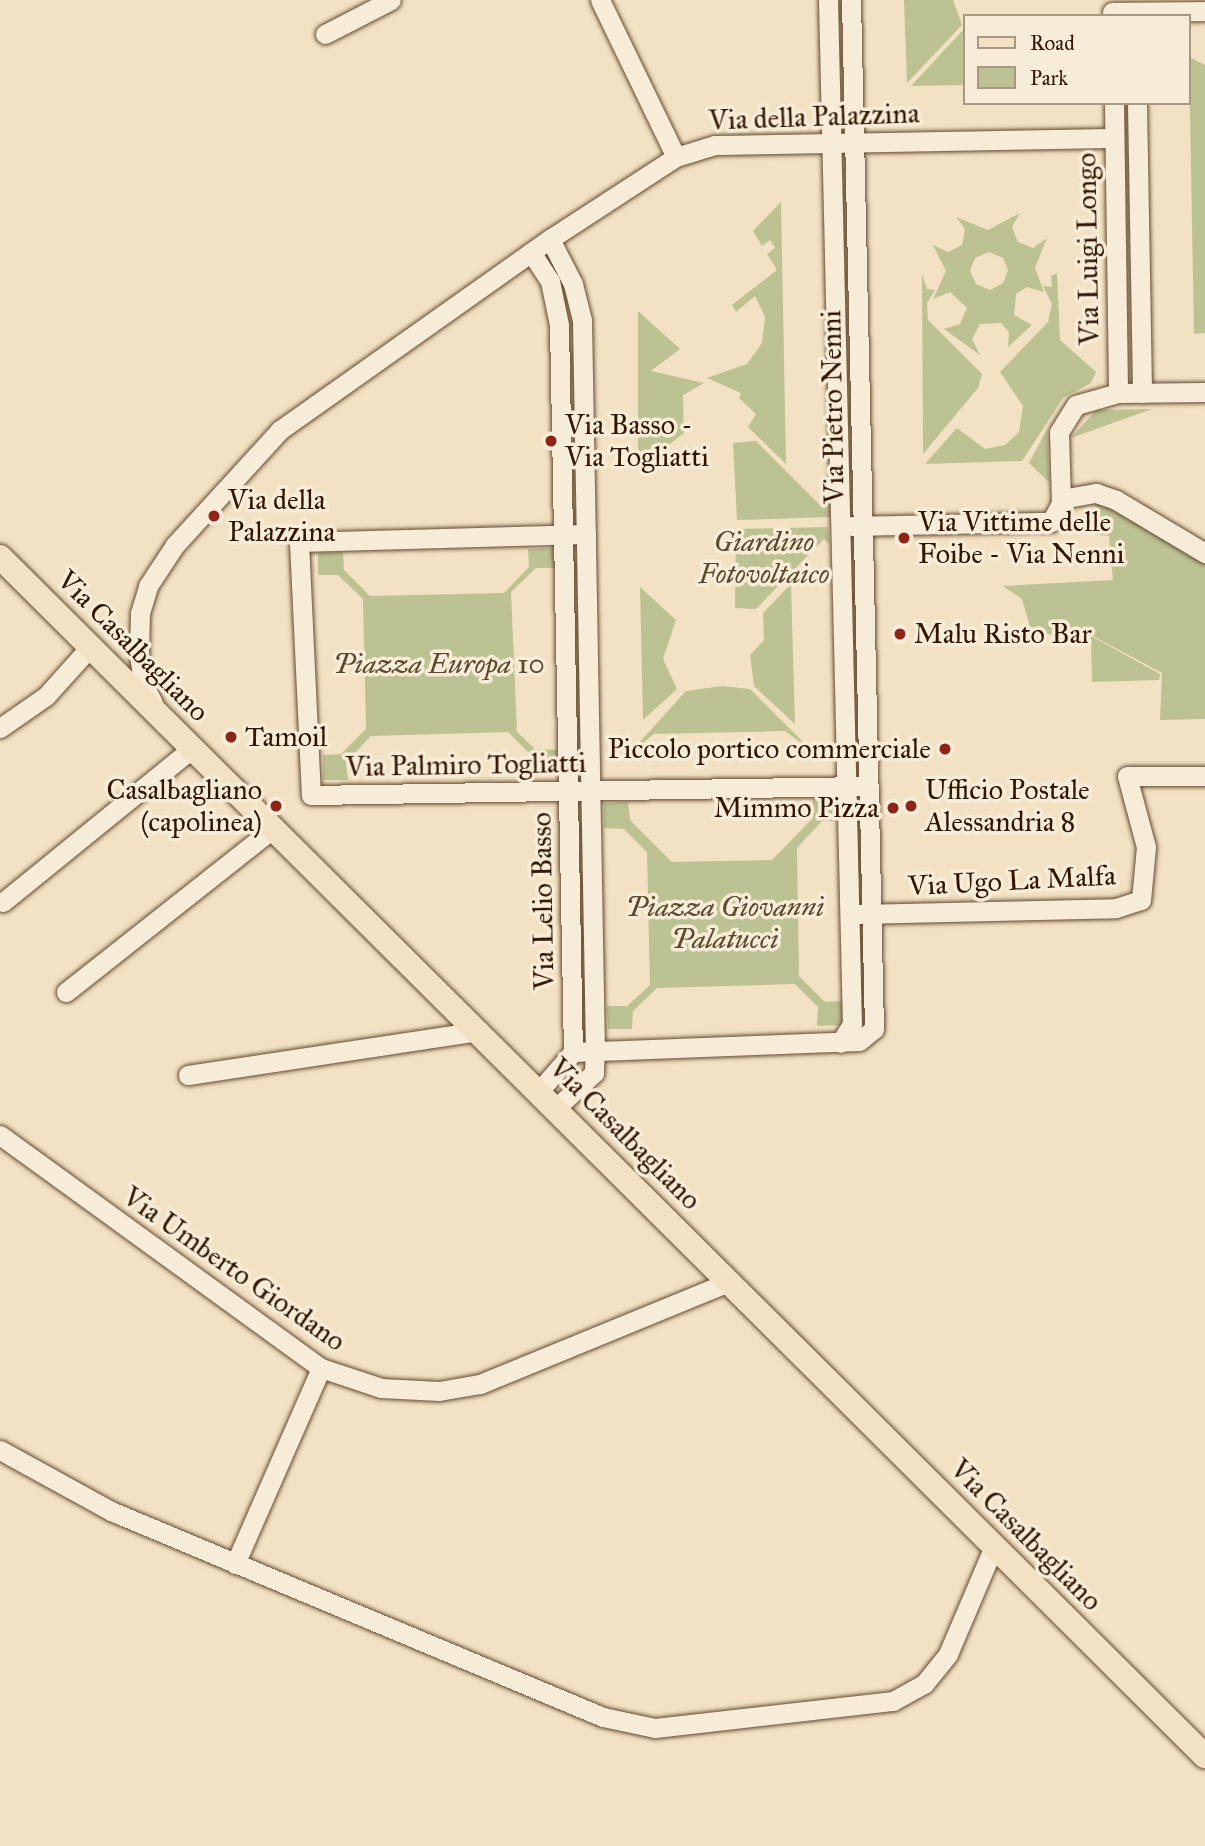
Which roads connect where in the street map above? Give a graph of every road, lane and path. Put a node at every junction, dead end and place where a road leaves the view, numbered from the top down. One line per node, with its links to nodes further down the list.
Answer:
1 (391, 0): 8 (street)
2 (600, 0): 14 (street)
3 (828, 0): 13 (street, Via Pietro Nenni)
4 (851, 0): 12 (street, Via Pietro Nenni)
5 (1111, 9): 6 (street)
6 (1134, 9): 7 (street)
7 (1205, 10)
8 (325, 34)
9 (1114, 105): 11 (street, Via Luigi Longo)
10 (1137, 105): 19 (street, Via Luigi Longo)
11 (1114, 138): 12 (street, Via della Palazzina); 18 (street, Via Luigi Longo)
12 (857, 142): 13 (street, Via della Palazzina); 21 (street, Via Pietro Nenni)
13 (833, 143): 14 (street, Via della Palazzina); 22 (street, Via Pietro Nenni)
14 (676, 157): 15 (street, Via della Palazzina)
15 (550, 239): 16 (street, Via della Palazzina); 23 (street)
16 (531, 252): 24 (street, Via Lelio Basso); 28 (street, Via della Palazzina)
17 (1205, 392): 19 (street)
18 (1118, 393): 19 (street); 20 (street)
19 (1142, 393)
20 (1061, 499): 21 (street); 25 (street)
21 (863, 526): 22 (street); 34 (street, Via Pietro Nenni)
22 (843, 527): 35 (street, Via Pietro Nenni)
23 (586, 534): 24 (street, Via Palmiro Togliatti); 37 (street)
24 (562, 535): 36 (street, Via Lelio Basso); 36 (street, Via Palmiro Togliatti)
25 (1205, 553)
26 (0, 556): 27 (main road, Via Casalbagliano)
27 (91, 646): 29 (main road, Via Casalbagliano); 31 (street)
28 (139, 654): 29 (street); 30 (street, Via della Palazzina)
29 (113, 668): 30 (main road, Via Casalbagliano)
30 (162, 716): 32 (main road, Via Casalbagliano)
31 (0, 728)
32 (194, 747): 38 (main road, Via Casalbagliano); 39 (street)
33 (1205, 775): 41 (street, Via Ugo La Malfa)
34 (869, 786): 35 (street, Via Palmiro Togliatti); 41 (street, Via Pietro Nenni)
35 (848, 787): 37 (street, Via Palmiro Togliatti); 40 (street, Via Pietro Nenni)
36 (569, 792): 37 (street, Via Palmiro Togliatti); 46 (street, Via Lelio Basso)
37 (590, 792): 45 (street)
38 (275, 827): 42 (street); 43 (main road, Via Casalbagliano)
39 (3, 902)
40 (850, 914): 41 (street, Via Ugo La Malfa); 44 (street, Via Pietro Nenni)
41 (871, 915): 44 (street, Via Pietro Nenni)
42 (66, 992)
43 (480, 1031): 47 (street); 48 (main road, Via Casalbagliano)
44 (840, 1043): 45 (street)
45 (595, 1051): 46 (street); 48 (street)
46 (573, 1052): 48 (street)
47 (188, 1075)
48 (547, 1099): 50 (main road, Via Casalbagliano)
49 (0, 1135): 51 (street, Via Umberto Giordano)
50 (731, 1281): 51 (street, Via Umberto Giordano); 53 (main road, Via Casalbagliano)
51 (321, 1367): 54 (street)
52 (0, 1450): 54 (street)
53 (994, 1546): 54 (street); 55 (main road, Via Casalbagliano)
54 (235, 1564)
55 (1205, 1756)

